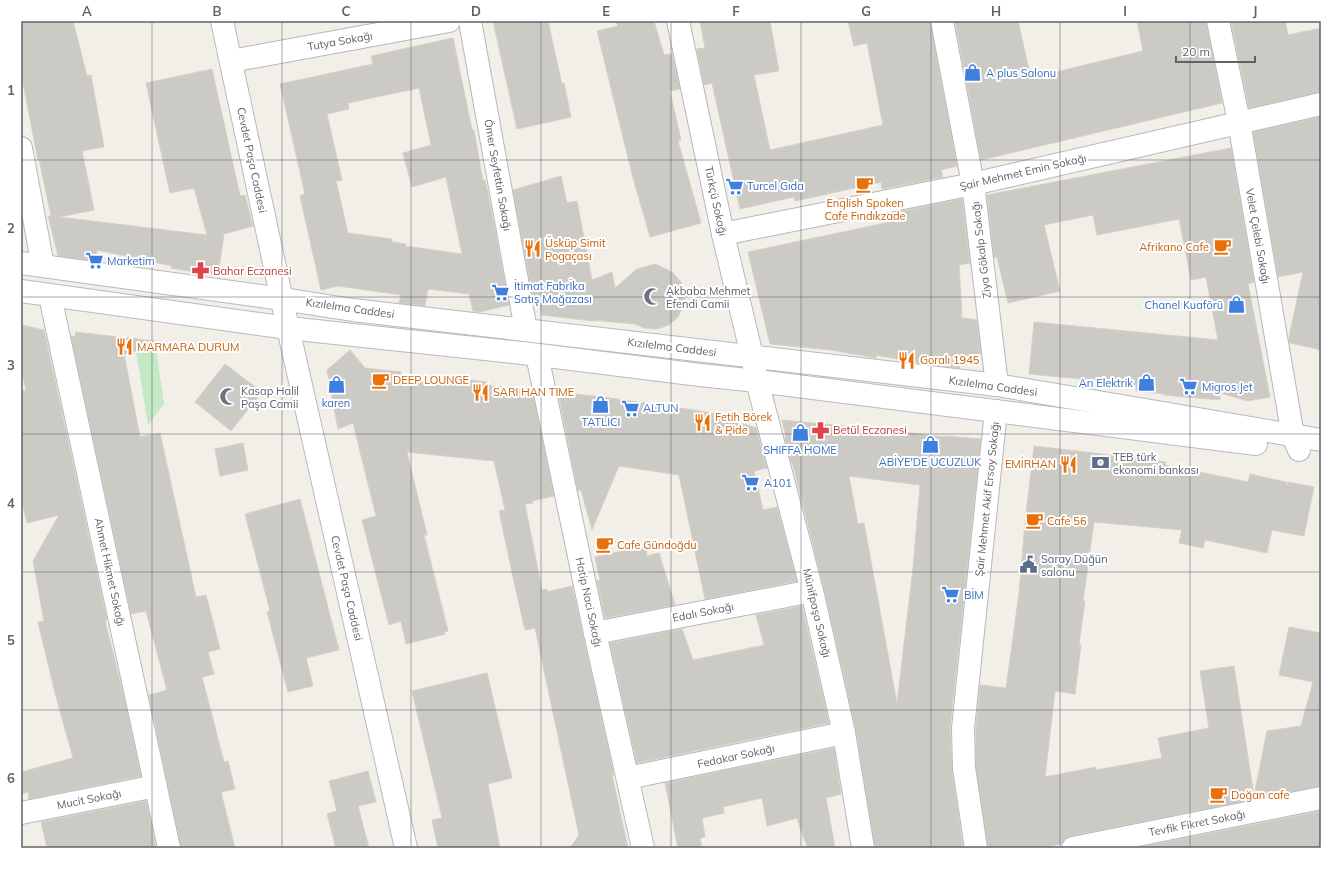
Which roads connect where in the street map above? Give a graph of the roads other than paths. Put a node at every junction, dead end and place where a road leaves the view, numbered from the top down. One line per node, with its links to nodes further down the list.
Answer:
1 (222, 21): 7 (street, Cevdet Paşa Caddesi)
2 (449, 21): 7 (street, Tutya Sokağı)
3 (470, 21): 19 (street, Ömer Seyfettin Sokağı)
4 (678, 21): 12 (street, Türkçü Sokağı)
5 (942, 21): 11 (street, Ziya Gökalp Sokağı)
6 (1218, 21): 9 (street, Velet Çelebi Sokağı)
7 (231, 61): 17 (street, Cevdet Paşa Caddesi)
8 (1321, 104): 9 (street, Şair Mehmet Emin Sokağı)
9 (1239, 122): 11 (street, Şair Mehmet Emin Sokağı); 26 (street, Velet Çelebi Sokağı)
10 (21, 148): 14 (street)
11 (973, 184): 12 (street, Şair Mehmet Emin Sokağı); 23 (street, Ziya Gökalp Sokağı)
12 (723, 234): 21 (street, Türkçü Sokağı)
13 (21, 263): 14 (street, Kızılelma Caddesi)
14 (43, 266): 17 (street, Kızılelma Caddesi)
15 (21, 291): 16 (street, Kızılelma Caddesi)
16 (50, 296): 18 (street, Kızılelma Caddesi); 32 (street, Ahmet Hikmet Sokağı)
17 (282, 299): 18 (street, Cevdet Paşa Caddesi); 19 (street, Kızılelma Caddesi)
18 (288, 328): 20 (street, Kızılelma Caddesi); 36 (street, Cevdet Paşa Caddesi)
19 (526, 330): 21 (street, Kızılelma Caddesi)
20 (537, 355): 22 (street, Kızılelma Caddesi); 29 (street, Hatip Naci Sokağı)
21 (752, 356): 22 (street, Türkçü Sokağı); 23 (street, Kızılelma Caddesi)
22 (757, 381): 24 (street, Kızılelma Caddesi); 28 (street, Münifpaşa Sokağı)
23 (997, 385): 24 (street, Ziya Gökalp Sokağı); 26 (street, Kızılelma Caddesi)
24 (996, 411): 26 (street, Kızılelma Caddesi); 39 (street, Şair Mehmet Akif Ersoy Sokağı)
25 (1321, 440): 26 (street, Kızılelma Caddesi)
26 (1296, 443): 27 (street, Kızılelma Caddesi)
27 (1321, 453)
28 (812, 591): 29 (street, Edalı Sokağı); 30 (street, Münifpaşa Sokağı)
29 (595, 633): 31 (street, Hatip Naci Sokağı)
30 (844, 733): 31 (street, Fedakar Sokağı); 38 (street, Münifpaşa Sokağı)
31 (628, 778): 37 (street, Hatip Naci Sokağı)
32 (156, 786): 34 (street, Mucit Sokağı); 35 (street, Ahmet Hikmet Sokağı)
33 (1321, 798): 40 (street, Tevfik Fikret Sokağı)
34 (21, 813)
35 (169, 848)
36 (406, 848)
37 (644, 848)
38 (863, 848)
39 (976, 848)
40 (1073, 848)

